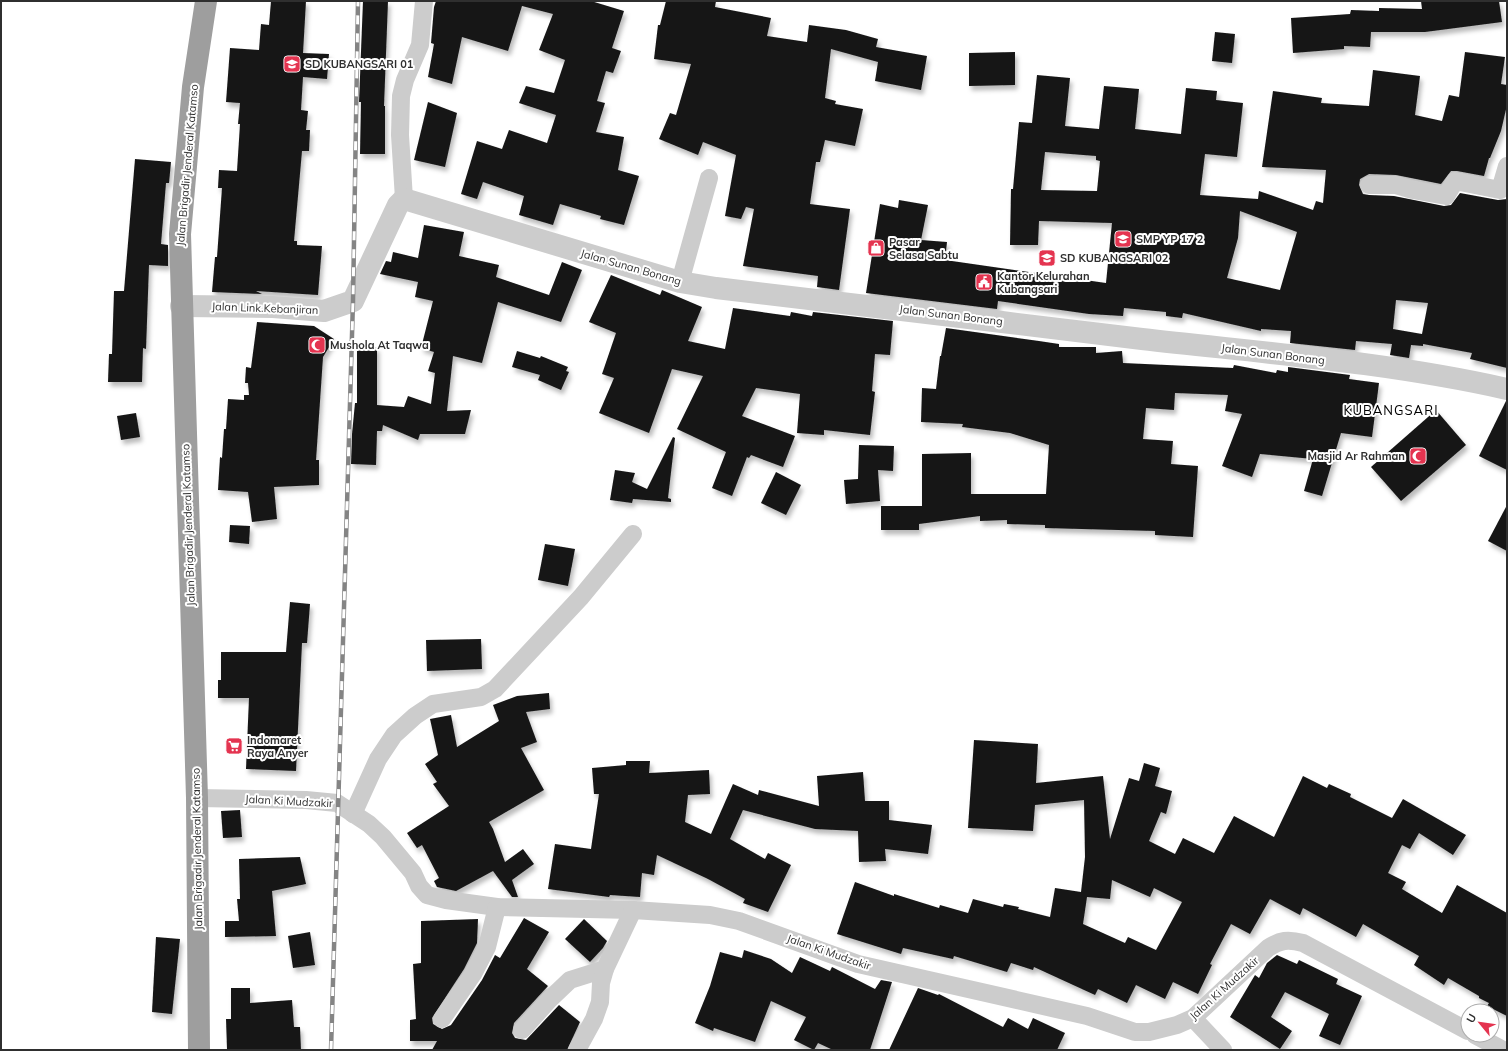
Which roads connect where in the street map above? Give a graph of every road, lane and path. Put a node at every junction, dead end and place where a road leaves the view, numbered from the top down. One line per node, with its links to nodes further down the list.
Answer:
1 (206, 1): 8 (highway, Jalan Brigadir Jenderal Katamso)
2 (424, 1): 6 (street)
3 (1507, 166): 5 (street)
4 (709, 178): 7 (street)
5 (1368, 185)
6 (404, 199): 7 (street, Jalan Sunan Bonang); 8 (street, Jalan Link.Kebanjiran)
7 (680, 282): 9 (street, Jalan Sunan Bonang)
8 (181, 306): 11 (highway, Jalan Brigadir Jenderal Katamso)
9 (1507, 389)
10 (633, 534): 12 (street)
11 (197, 798): 12 (street, Jalan Ki Mudzakir); 21 (highway, Jalan Brigadir Jenderal Katamso)
12 (353, 814): 13 (street, Jalan Ki Mudzakir)
13 (497, 907): 14 (street, Jalan Ki Mudzakir); 17 (street)
14 (633, 910): 15 (street); 16 (street, Jalan Ki Mudzakir)
15 (605, 969): 19 (street); 22 (street)
16 (1193, 1018): 18 (street, Jalan Ki Mudzakir); 23 (street)
17 (442, 1019)
18 (1460, 1027)
19 (522, 1030)
20 (1490, 1043): 24 (street)
21 (199, 1050)
22 (576, 1050)
23 (1223, 1050)
24 (1503, 1050)

